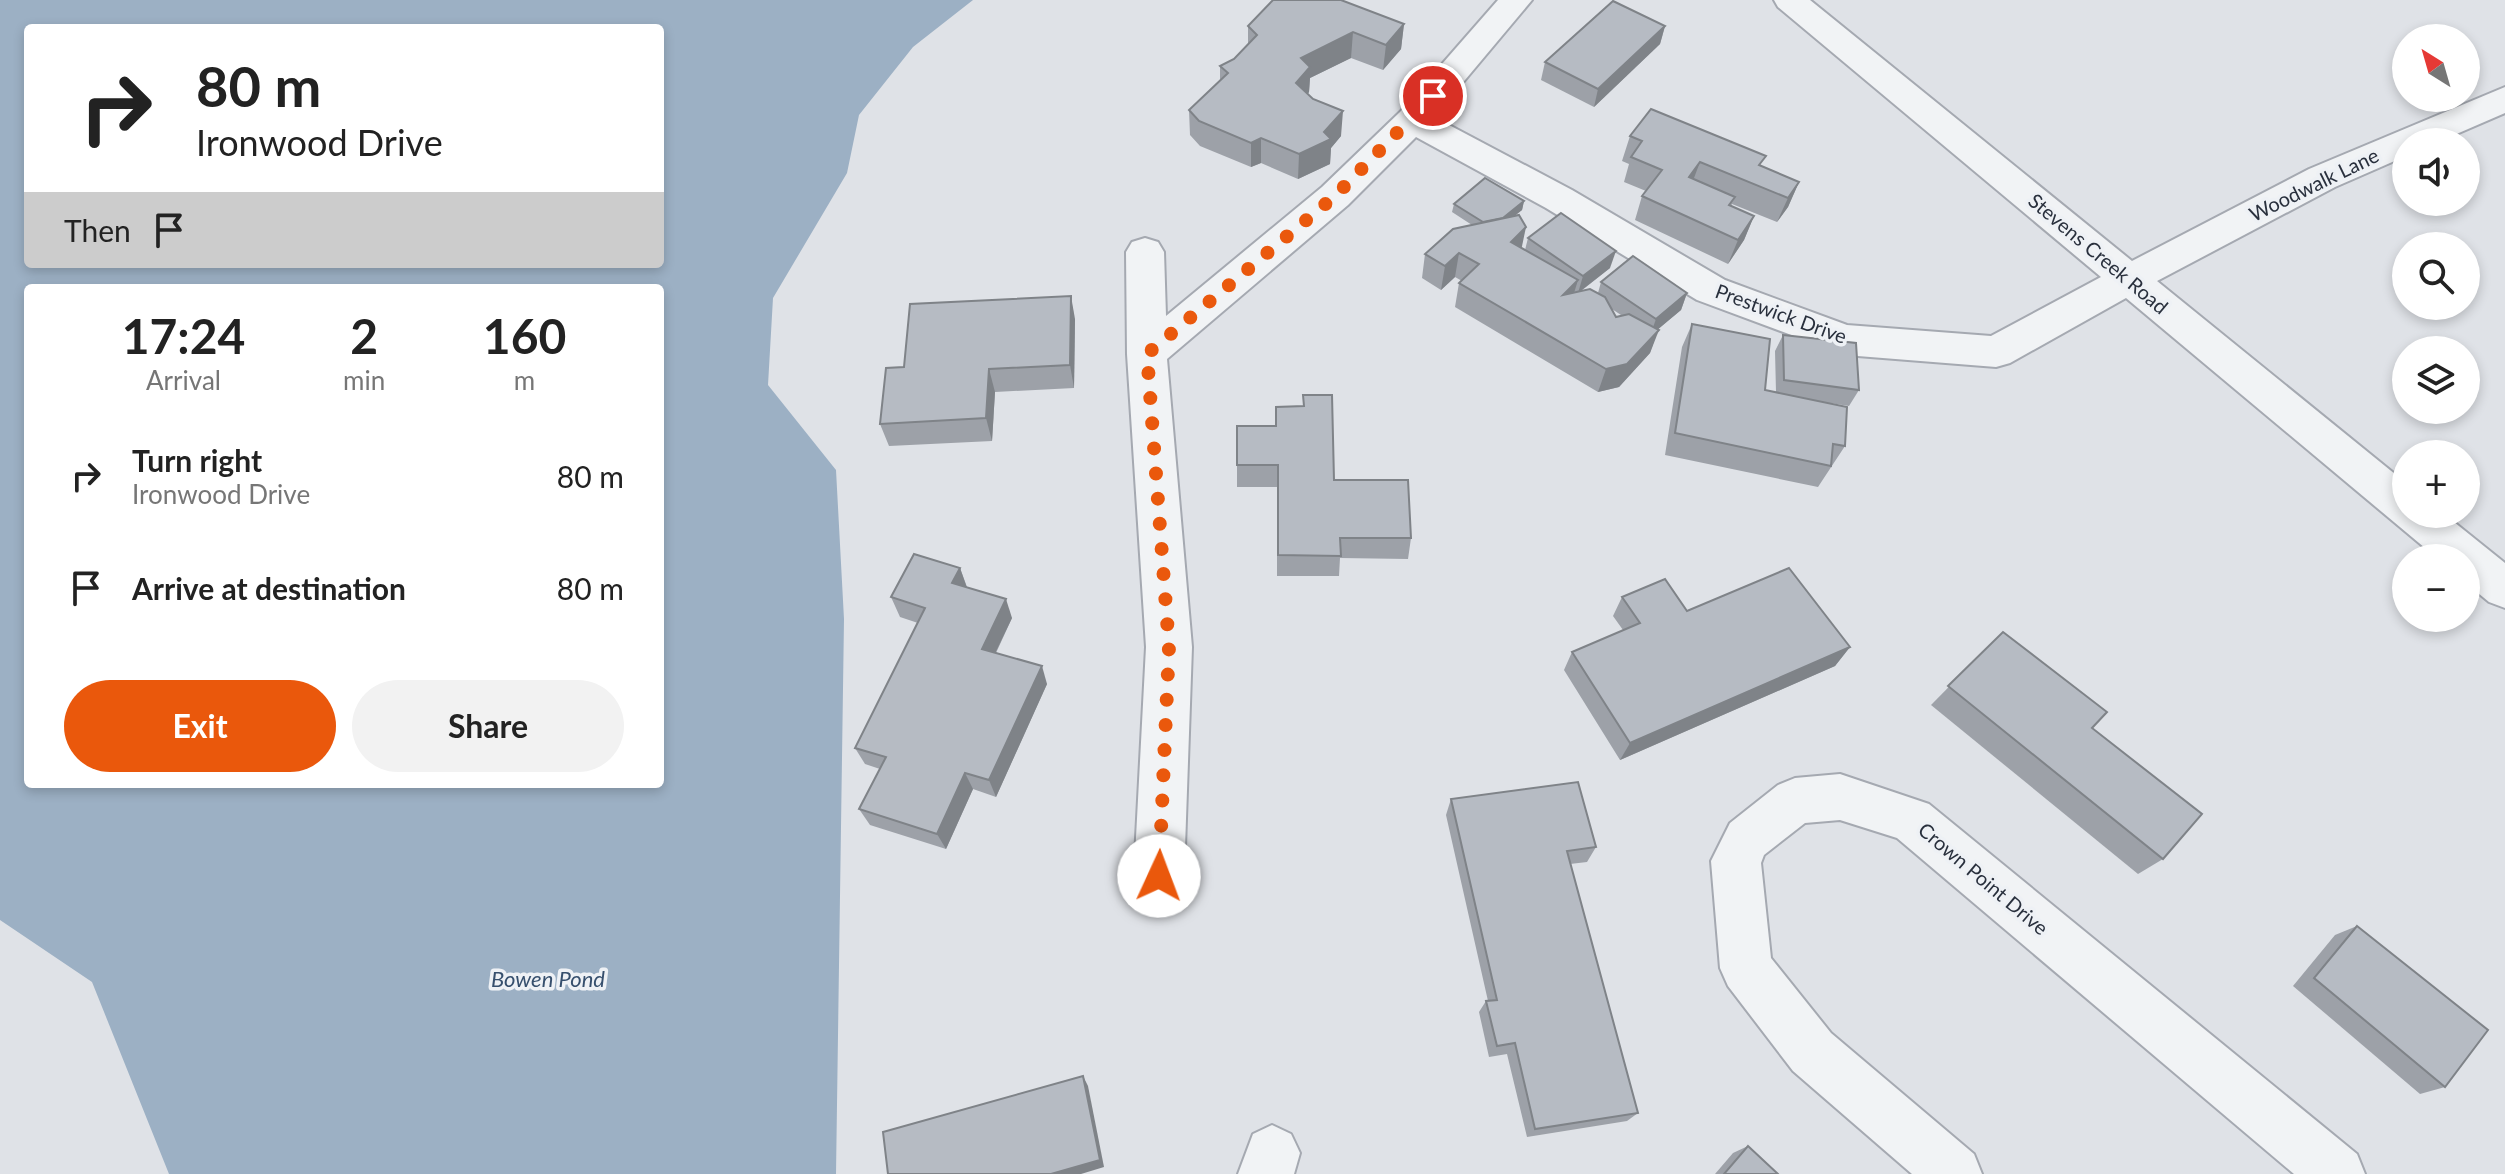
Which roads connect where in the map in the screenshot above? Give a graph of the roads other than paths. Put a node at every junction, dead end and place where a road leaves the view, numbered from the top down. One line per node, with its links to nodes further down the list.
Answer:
1 (1516, 0): 4 (street)
2 (1790, 0): 6 (street, Stevens Creek Road)
3 (2505, 99): 6 (street, Woodwalk Lane)
4 (1412, 120): 6 (street, Prestwick Drive); 7 (street)
5 (1145, 252): 7 (street)
6 (2127, 280): 8 (street, Stevens Creek Road)
7 (1147, 354): 11 (street)
8 (2392, 497)
9 (2431, 528): 10 (street)
10 (2505, 589)
11 (1159, 876)
12 (1954, 1174): 13 (street, Crown Point Drive)
13 (2337, 1174)

